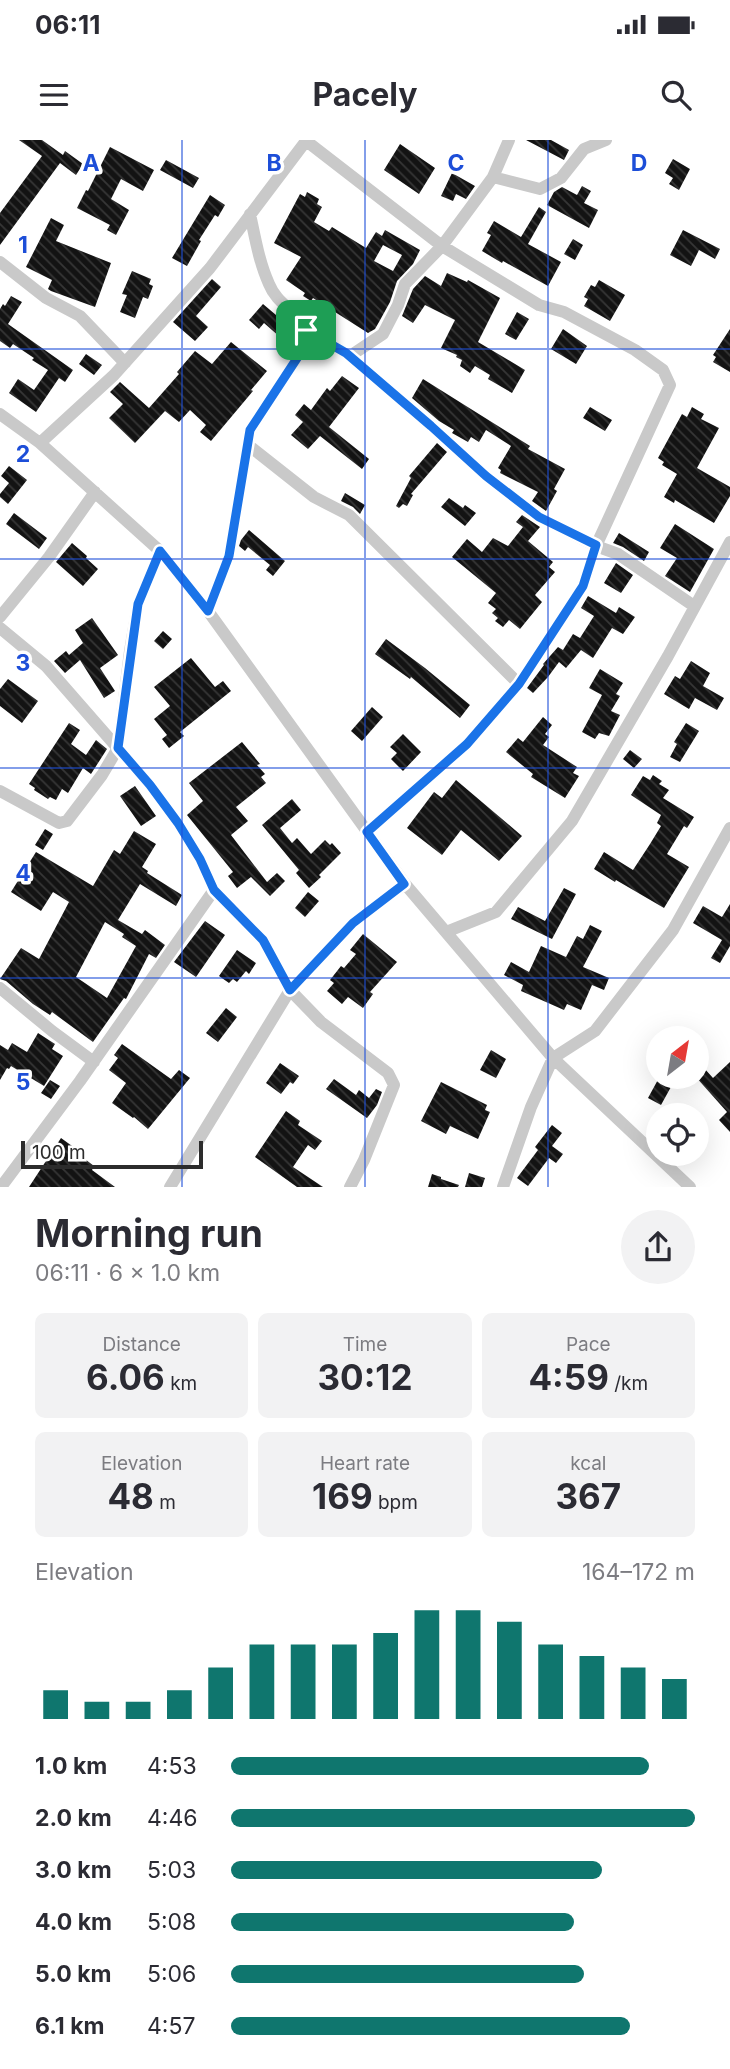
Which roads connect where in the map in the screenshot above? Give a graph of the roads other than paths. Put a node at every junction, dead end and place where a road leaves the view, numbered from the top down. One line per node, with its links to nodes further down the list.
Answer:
1 (509, 140): 4 (street)
2 (606, 140): 4 (street)
3 (305, 141): 5 (street); 6 (street)
4 (493, 177): 6 (street)
5 (250, 214): 8 (street); 10 (street)
6 (442, 246): 9 (street); 16 (street)
7 (0, 262): 10 (street)
8 (306, 330): 9 (street); 13 (street)
9 (350, 356): 16 (street)
10 (125, 363): 12 (street)
11 (0, 414): 12 (street)
12 (40, 443): 14 (street)
13 (247, 444): 19 (street); 22 (street)
14 (95, 492): 17 (street); 20 (street)
15 (730, 542): 18 (street)
16 (596, 545): 18 (street); 22 (street)
17 (160, 551): 19 (street); 23 (street)
18 (694, 606): 29 (street)
19 (208, 611): 26 (street)
20 (0, 617)
21 (0, 628): 23 (street)
22 (519, 684): 26 (street)
23 (118, 748): 24 (street); 28 (street)
24 (0, 791)
25 (730, 828): 32 (street)
26 (367, 832): 27 (street)
27 (404, 884): 29 (street); 31 (street)
28 (214, 890): 31 (street); 33 (street)
29 (446, 932): 32 (street)
30 (0, 988): 33 (street)
31 (290, 990): 35 (street); 36 (street)
32 (553, 1058): 37 (street); 38 (street)
33 (94, 1062): 34 (street)
34 (1, 1187)
35 (170, 1187)
36 (350, 1187)
37 (503, 1187)
38 (690, 1187)

